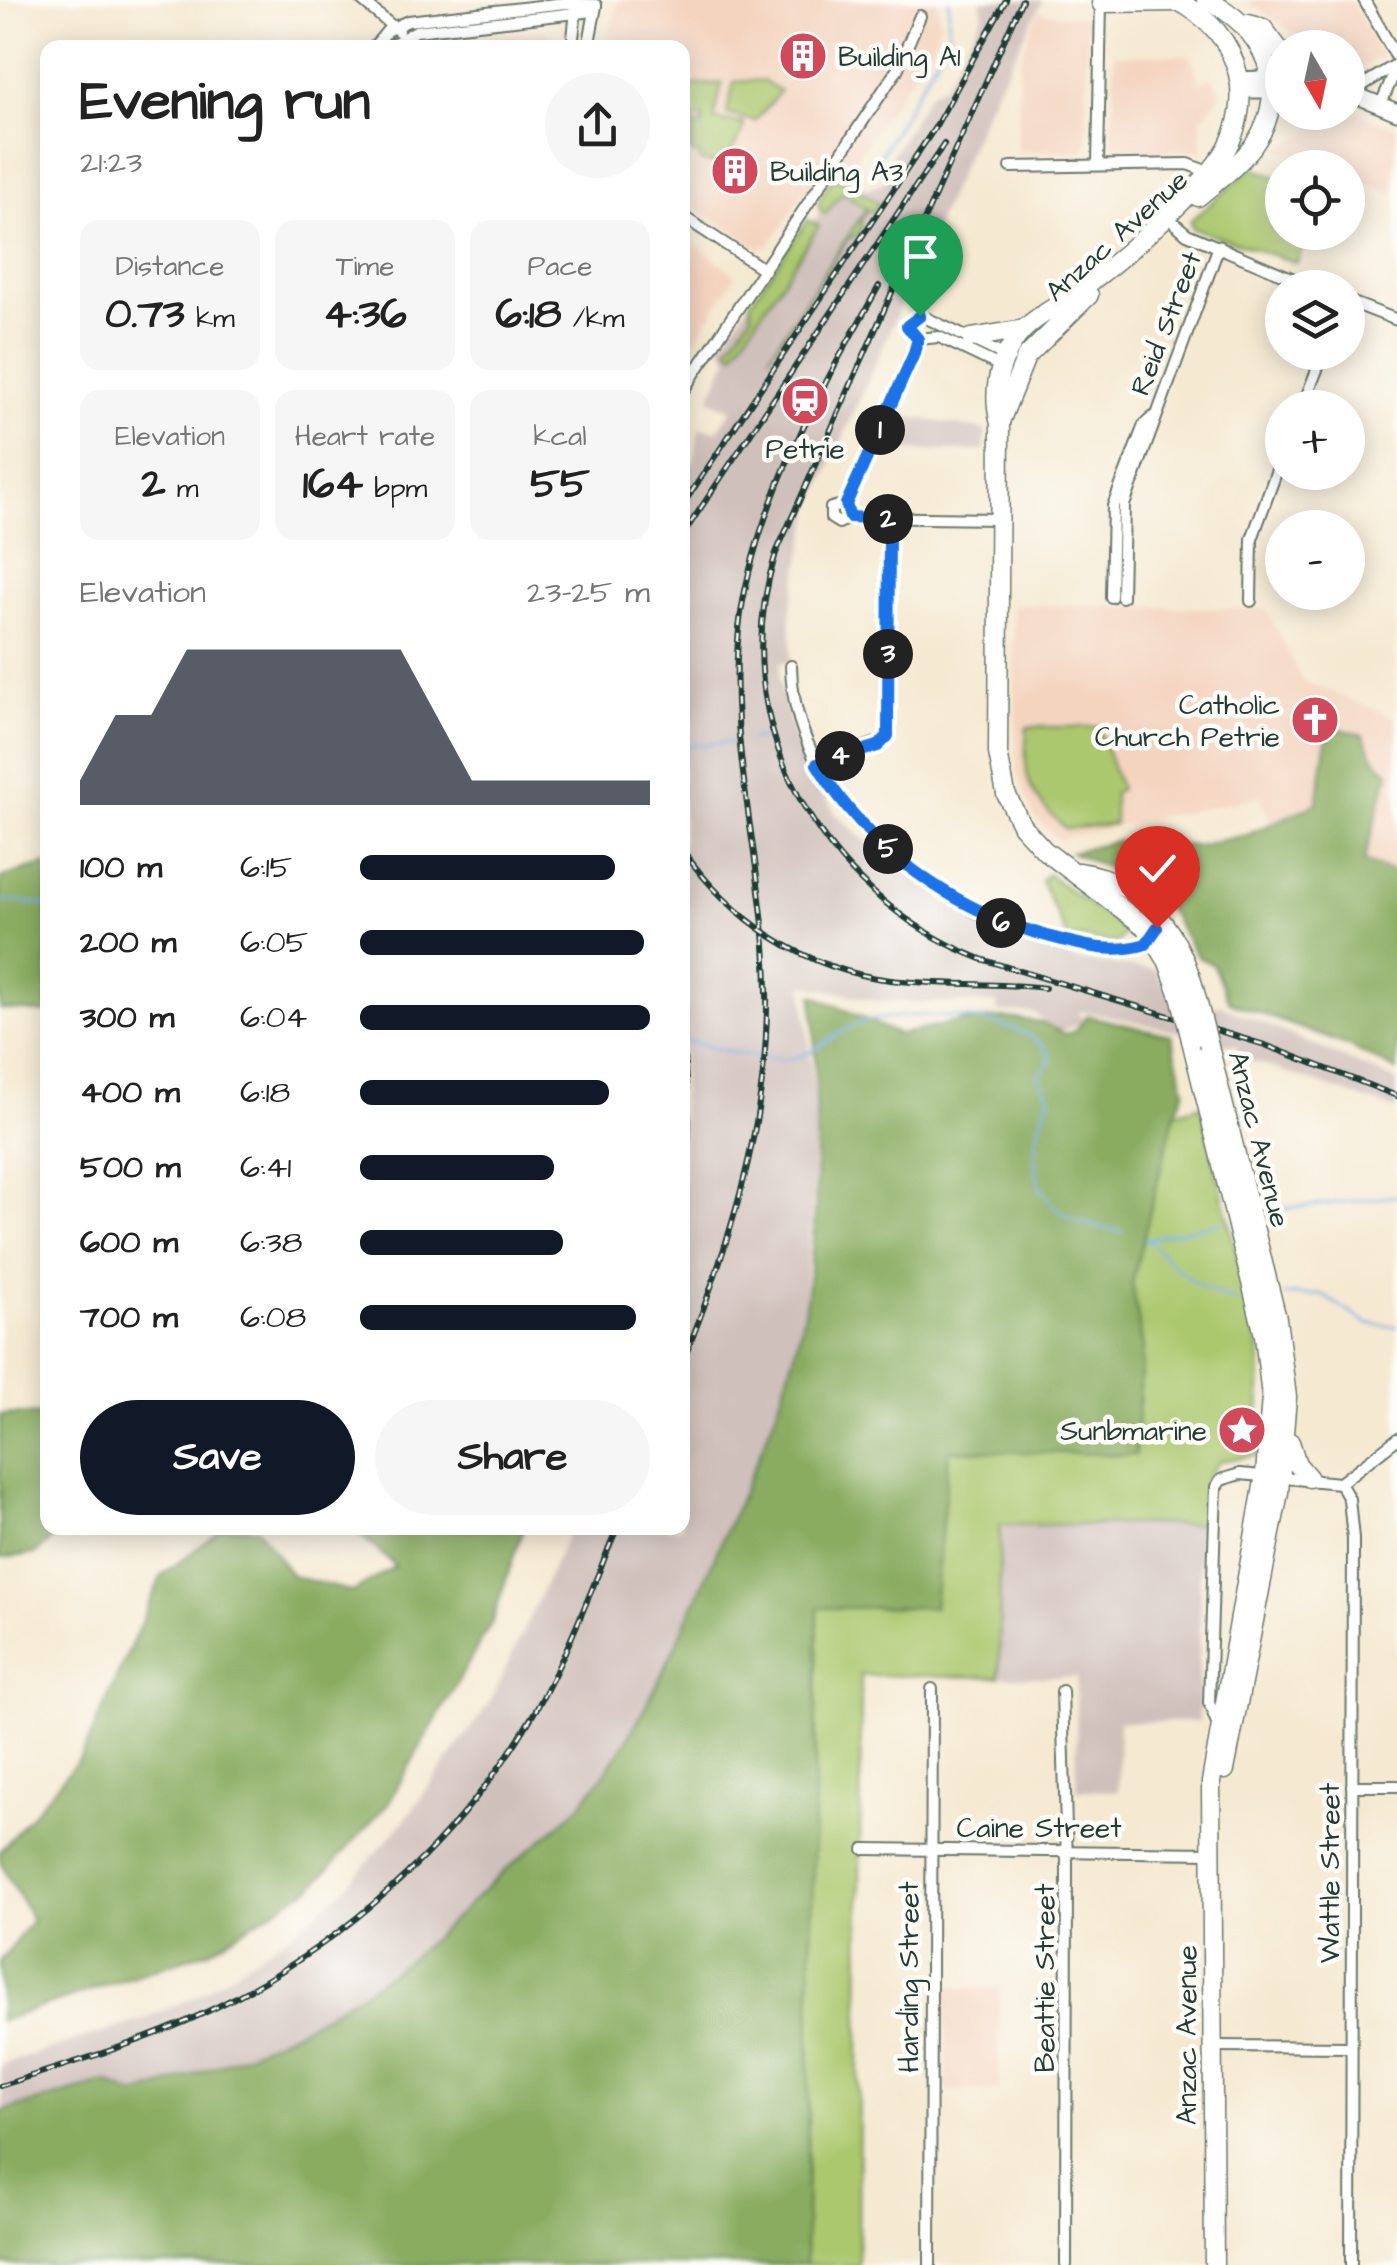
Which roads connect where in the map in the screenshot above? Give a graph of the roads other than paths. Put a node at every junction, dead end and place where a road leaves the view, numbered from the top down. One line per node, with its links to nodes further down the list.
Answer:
1 (361, 0): 10 (street)
2 (1206, 0): 9 (highway)
3 (1364, 0): 17 (street)
4 (1178, 1): 5 (highway); 18 (highway)
5 (1101, 2): 25 (street)
6 (577, 5): 7 (street); 10 (street); 14 (street)
7 (596, 5): 15 (street)
8 (920, 16): 31 (street)
9 (1248, 28): 11 (highway); 16 (highway); 18 (highway, Anzac Avenue)
10 (398, 31): 12 (street); 13 (street)
11 (1265, 31)
12 (385, 40)
13 (392, 40)
14 (573, 40)
15 (589, 40)
16 (1265, 61)
17 (1397, 63): 20 (street); 22 (street)
18 (1238, 78): 19 (main road); 27 (highway, Anzac Avenue)
19 (1265, 82)
20 (1365, 83)
21 (1365, 100): 22 (main road)
22 (1380, 106): 23 (main road)
23 (1397, 112)
24 (1265, 127): 28 (highway, Anzac Avenue)
25 (1098, 165): 26 (street); 27 (street)
26 (1012, 167)
27 (1208, 172): 28 (highway, Anzac Avenue)
28 (1167, 218): 30 (street); 36 (highway, Anzac Avenue); 39 (highway, Anzac Avenue)
29 (690, 221): 31 (street)
30 (1218, 246): 32 (street); 46 (street, Reid Street)
31 (764, 270): 40 (street)
32 (1273, 270)
33 (1365, 307): 34 (street)
34 (1397, 320)
35 (930, 323): 37 (street); 37 (street); 38 (street)
36 (1024, 329): 38 (highway); 39 (highway, Anzac Avenue)
37 (922, 338): 39 (street); 42 (street)
38 (971, 338): 39 (street)
39 (1011, 366): 45 (highway, Anzac Avenue)
40 (690, 380)
41 (1270, 490): 47 (street)
42 (846, 504): 43 (street); 43 (street)
43 (850, 517): 44 (street)
44 (889, 519): 45 (street); 49 (street)
45 (999, 519): 50 (highway, Anzac Avenue)
46 (1116, 597)
47 (1251, 601)
48 (791, 666): 49 (street)
49 (817, 764): 52 (street)
50 (1149, 917): 51 (highway, Anzac Avenue); 52 (street); 53 (highway, Anzac Avenue)
51 (1154, 937): 52 (street); 53 (highway, Anzac Avenue)
52 (1112, 949)
53 (1189, 1000): 54 (highway, Anzac Avenue, bridge)
54 (1200, 1043): 55 (highway, Anzac Avenue); 57 (highway, Anzac Avenue)
55 (1286, 1438): 57 (highway, Anzac Avenue); 58 (highway)
56 (1397, 1439): 59 (street)
57 (1273, 1476): 58 (street); 62 (highway, Anzac Avenue); 62 (street); 65 (highway, Anzac Avenue)
58 (1309, 1478): 59 (street)
59 (1340, 1483): 63 (street, Wattle Street)
60 (932, 1689): 67 (street, Harding Street)
61 (1062, 1691): 68 (street, Beattie Street)
62 (1220, 1729): 65 (highway, Anzac Avenue)
63 (1352, 1786): 64 (street); 71 (street, Wattle Street)
64 (1397, 1786)
65 (1215, 1804): 69 (highway, Anzac Avenue)
66 (864, 1849): 67 (street, Caine Street)
67 (930, 1849): 68 (street, Caine Street); 72 (street, Harding Street)
68 (1065, 1849): 69 (street, Caine Street); 73 (street, Beattie Street)
69 (1214, 1853): 70 (highway, Anzac Avenue)
70 (1214, 2046): 71 (street); 74 (highway, Anzac Avenue)
71 (1351, 2047): 75 (street, Wattle Street)
72 (930, 2265)
73 (1066, 2265)
74 (1214, 2265)
75 (1352, 2265)

